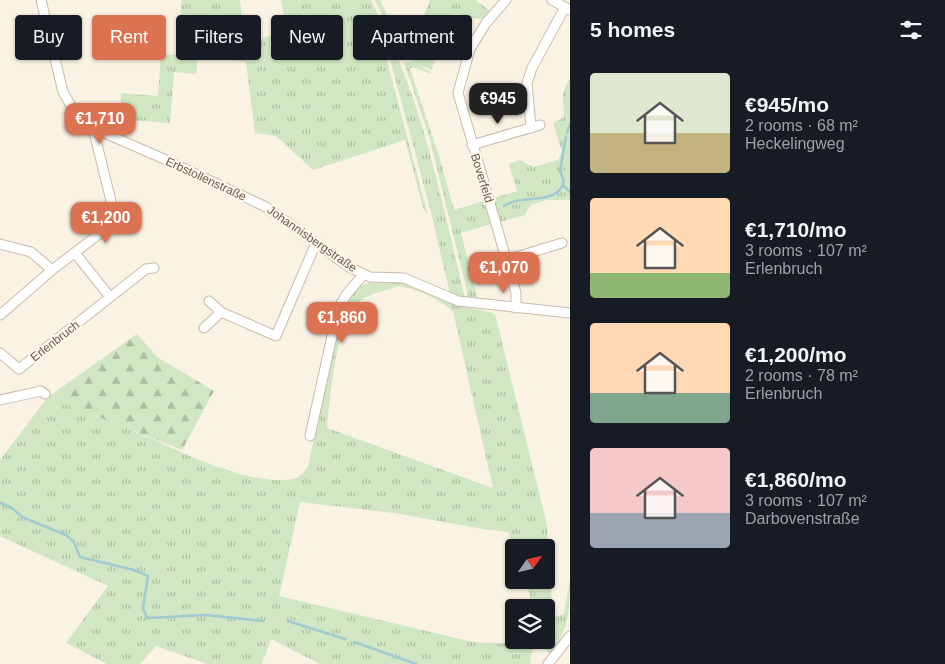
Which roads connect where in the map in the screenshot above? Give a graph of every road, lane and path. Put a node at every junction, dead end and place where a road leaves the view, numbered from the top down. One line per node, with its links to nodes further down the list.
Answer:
1 (41, 0): 5 (street, Erbstollenstraße)
2 (506, 0): 6 (street, Boverfeld)
3 (552, 0): 4 (street)
4 (568, 9): 6 (street)
5 (93, 128): 7 (street, Erbstollenstraße); 11 (street)
6 (472, 146): 12 (street, Boverfeld)
7 (258, 203): 8 (street, Johannisbergstraße)
8 (316, 243): 15 (street, Johannisbergstraße); 19 (street)
9 (562, 243): 12 (street)
10 (0, 244): 14 (street)
11 (75, 253): 14 (street); 16 (street)
12 (506, 260): 18 (street, Boverfeld)
13 (154, 268): 16 (street, Erlenbruch)
14 (52, 270): 21 (street)
15 (363, 275): 18 (street, Johannisbergstraße); 26 (street)
16 (110, 297): 23 (street, Erlenbruch)
17 (209, 301): 19 (street)
18 (516, 308): 20 (street, Johannisbergstraße)
19 (221, 312): 22 (street)
20 (570, 313)
21 (0, 315)
22 (204, 328)
23 (0, 353)
24 (43, 392): 25 (street)
25 (0, 400)
26 (310, 436)
27 (570, 636): 28 (street)
28 (548, 664)

